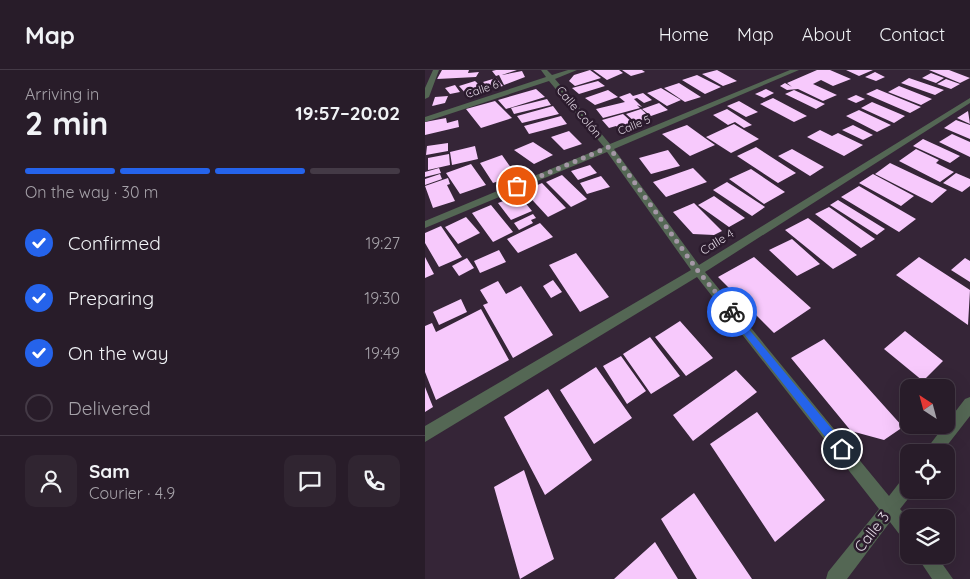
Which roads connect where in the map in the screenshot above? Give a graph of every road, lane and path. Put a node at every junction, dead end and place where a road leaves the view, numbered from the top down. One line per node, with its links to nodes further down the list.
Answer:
1 (436, 70): 5 (street)
2 (574, 70): 4 (street, Calle 6)
3 (796, 70): 8 (street, Calle 5)
4 (547, 74): 7 (street, Calle 6); 8 (street, Calle Colón)
5 (425, 97)
6 (970, 100): 10 (street, Calle 4)
7 (425, 120)
8 (609, 147): 9 (street, Calle 5); 10 (street, Calle Colón)
9 (425, 225)
10 (698, 271): 12 (street, Calle 4); 15 (street, Calle Colón)
11 (970, 404): 13 (street)
12 (425, 434)
13 (939, 444)
14 (900, 496): 15 (street, Calle 3)
15 (890, 509): 16 (street, Calle Colón); 18 (street, Calle 3)
16 (900, 522)
17 (932, 564): 19 (street)
18 (835, 579)
19 (944, 579)

